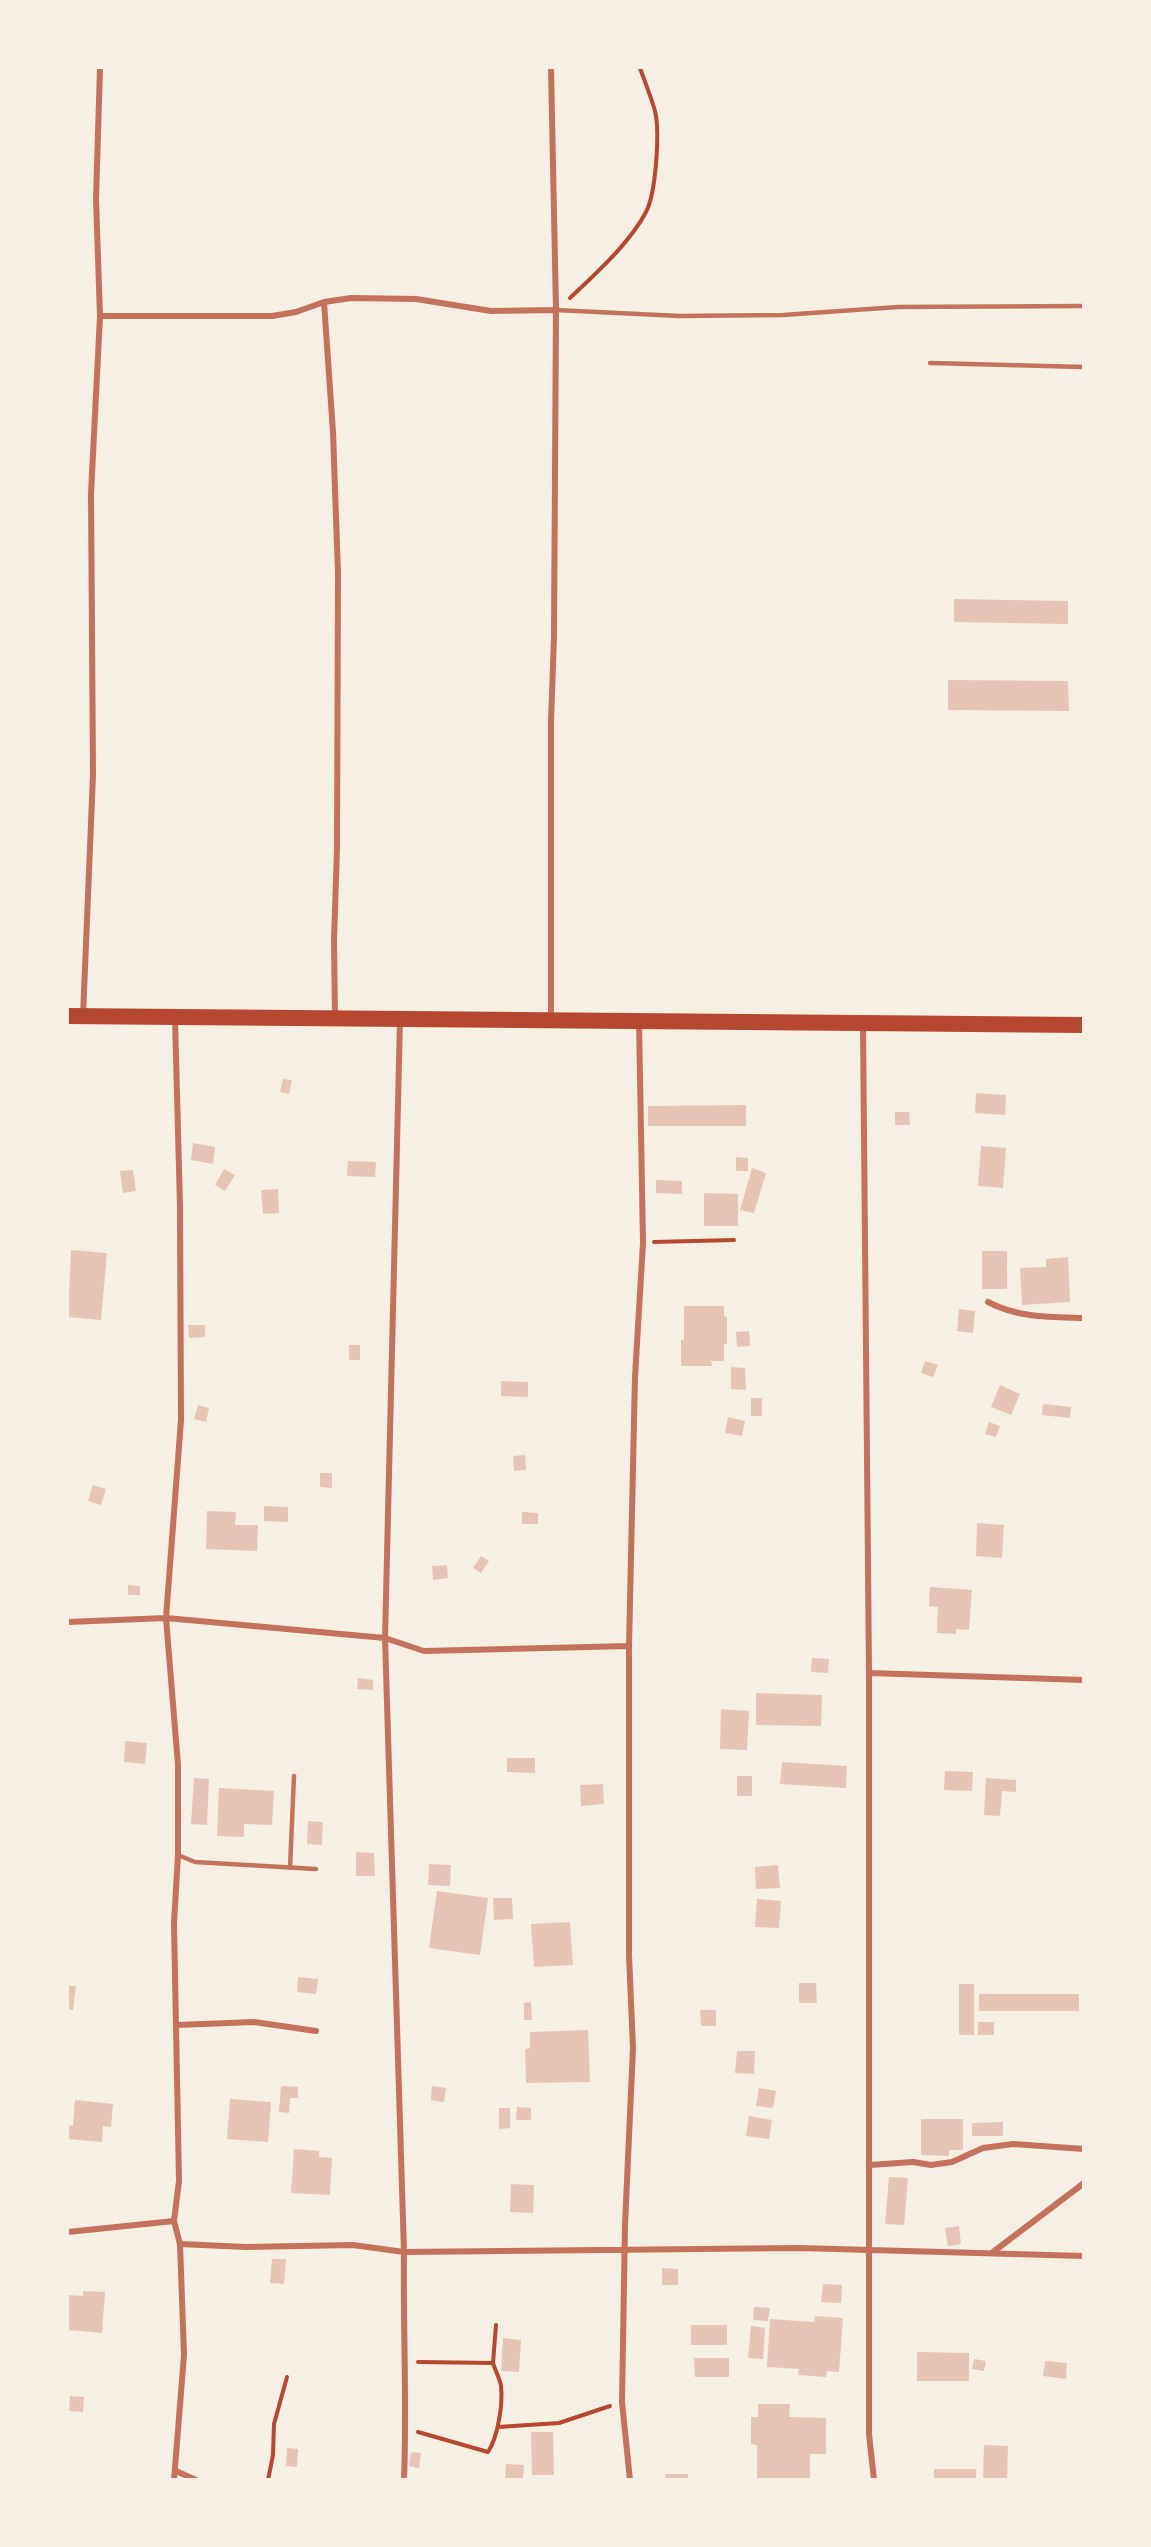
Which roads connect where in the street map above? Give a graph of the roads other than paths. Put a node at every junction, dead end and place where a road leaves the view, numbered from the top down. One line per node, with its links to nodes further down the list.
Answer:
1 (100, 68): 6 (street)
2 (551, 68): 5 (street)
3 (324, 302): 5 (street); 6 (street); 11 (street)
4 (1083, 306): 5 (lane)
5 (556, 310): 13 (street)
6 (100, 316): 9 (street)
7 (930, 363): 8 (lane)
8 (1083, 367)
9 (75, 1016): 10 (highway)
10 (175, 1018): 11 (highway); 19 (street)
11 (335, 1020): 12 (highway)
12 (400, 1020): 13 (highway); 21 (street)
13 (551, 1020): 14 (highway)
14 (639, 1021): 15 (highway); 22 (street)
15 (863, 1022): 16 (highway); 23 (street)
16 (1083, 1025)
17 (988, 1302): 18 (street)
18 (1083, 1317)
19 (166, 1618): 20 (street); 21 (street); 26 (street)
20 (68, 1622)
21 (385, 1638): 22 (street); 39 (street)
22 (629, 1646): 37 (street)
23 (869, 1673): 24 (street); 32 (street)
24 (1083, 1680)
25 (294, 1776): 27 (lane)
26 (178, 1855): 27 (lane); 29 (street)
27 (290, 1868): 28 (lane)
28 (316, 1869)
29 (177, 2025): 30 (street); 34 (street)
30 (316, 2031)
31 (1083, 2150): 32 (street)
32 (870, 2165): 38 (street)
33 (1083, 2183): 40 (street)
34 (174, 2221): 35 (street); 36 (street)
35 (68, 2232)
36 (180, 2244): 39 (street); 42 (street)
37 (625, 2249): 38 (street); 39 (street); 46 (street)
38 (870, 2251): 40 (street); 47 (street)
39 (404, 2252): 45 (street)
40 (992, 2252): 41 (street)
41 (1083, 2256)
42 (176, 2470): 43 (street); 44 (street)
43 (174, 2480)
44 (196, 2480)
45 (404, 2480)
46 (630, 2480)
47 (874, 2480)

